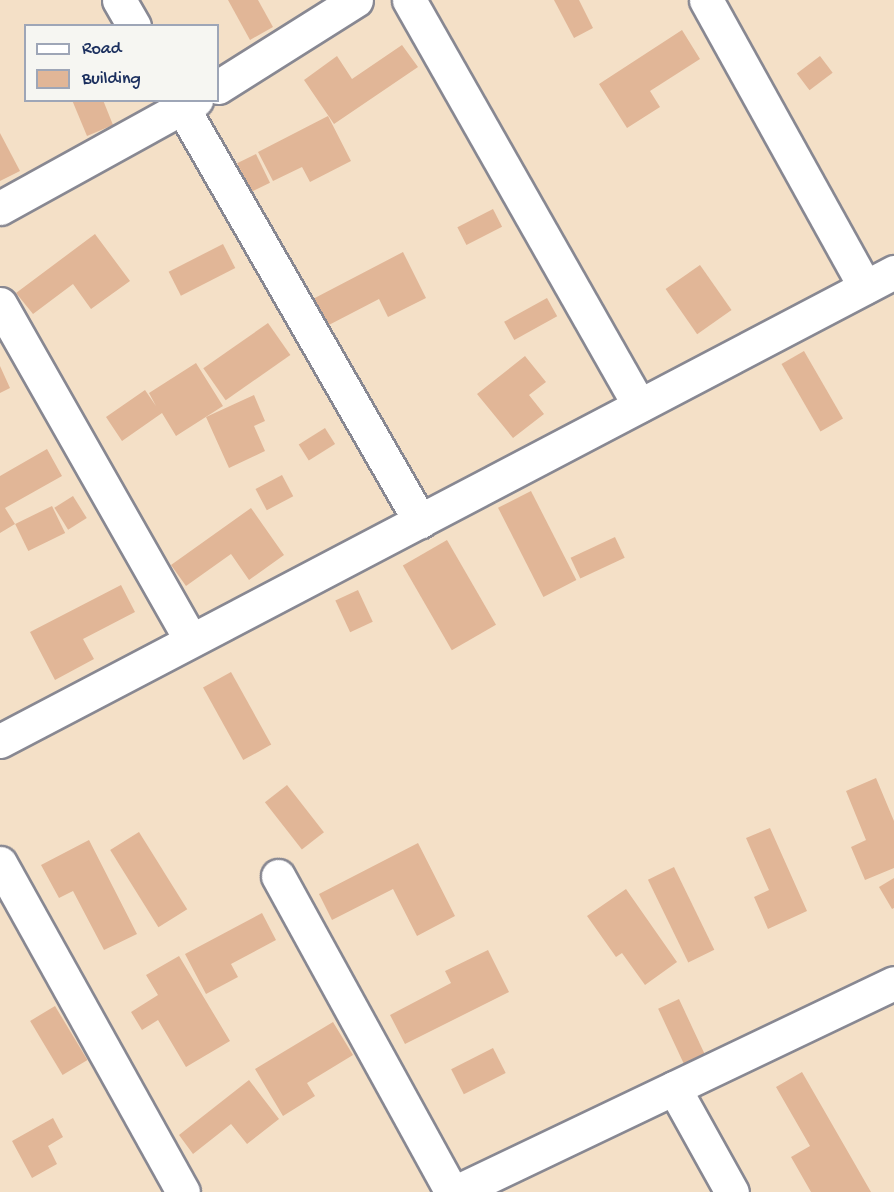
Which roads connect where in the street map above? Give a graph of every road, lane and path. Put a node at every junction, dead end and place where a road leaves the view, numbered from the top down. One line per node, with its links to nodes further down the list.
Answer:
1 (119, 0): 5 (street)
2 (356, 0): 6 (street)
3 (409, 0): 12 (street)
4 (706, 0): 10 (street)
5 (133, 24)
6 (219, 86)
7 (186, 103): 8 (street); 13 (street)
8 (0, 208)
9 (894, 272): 10 (street)
10 (865, 287): 12 (street)
11 (0, 304): 14 (street)
12 (639, 405): 13 (street)
13 (420, 520): 14 (street)
14 (191, 640): 15 (street)
15 (0, 741)
16 (0, 863): 20 (street)
17 (278, 876): 21 (street)
18 (894, 983): 19 (street)
19 (674, 1088): 21 (street); 22 (street)
20 (183, 1192)
21 (454, 1192)
22 (732, 1192)

